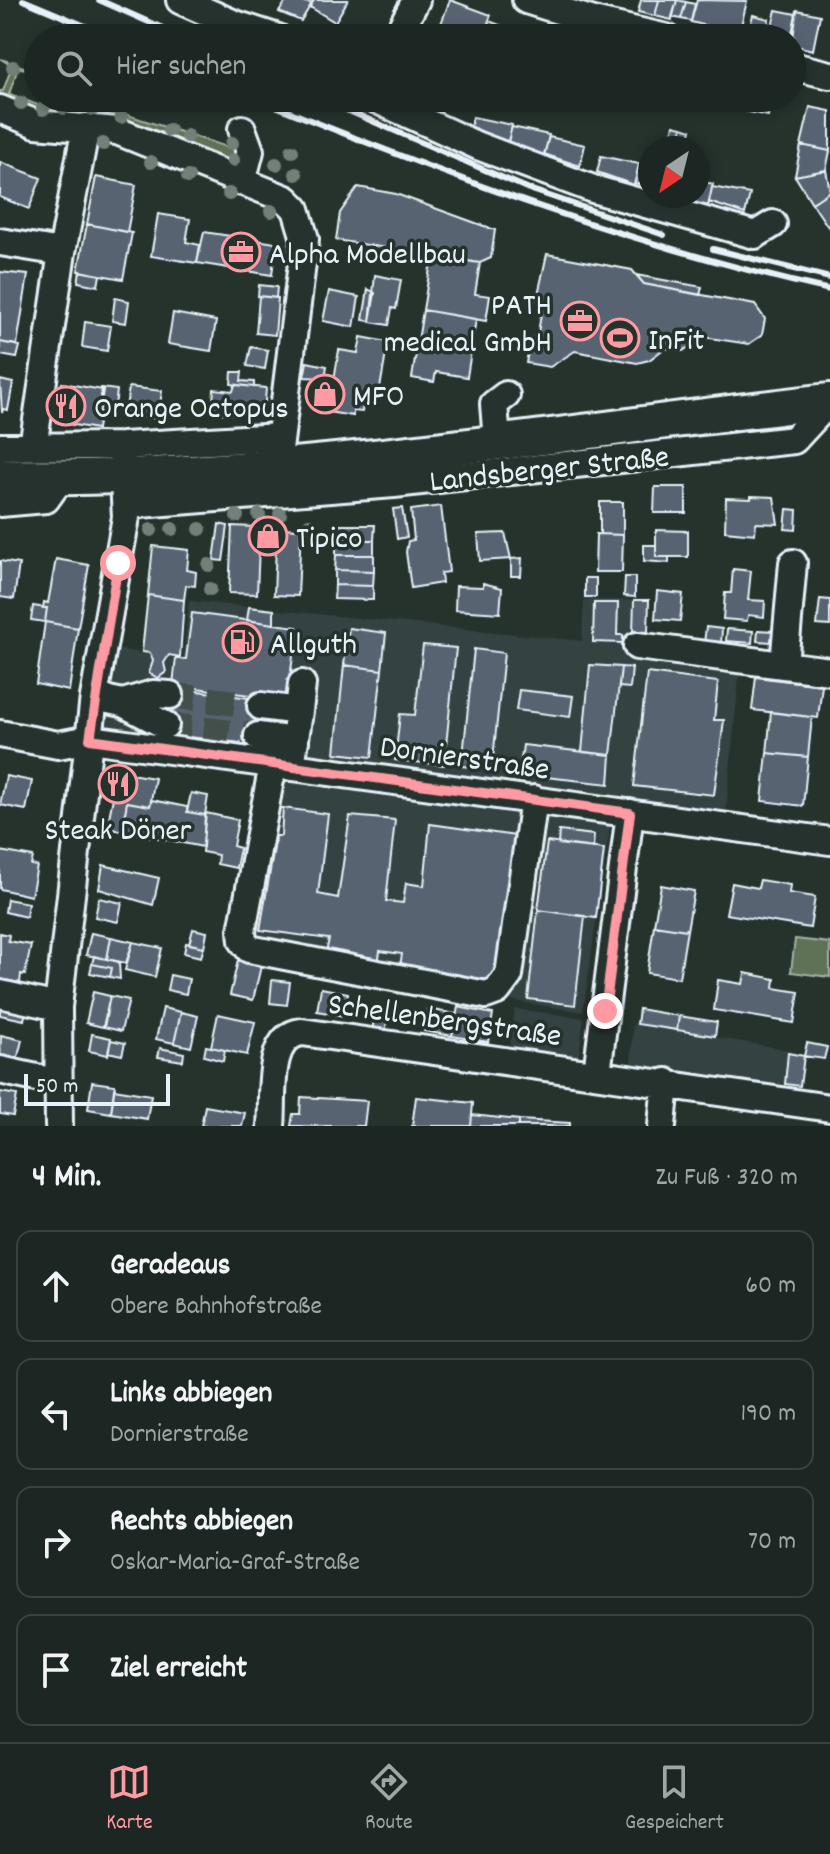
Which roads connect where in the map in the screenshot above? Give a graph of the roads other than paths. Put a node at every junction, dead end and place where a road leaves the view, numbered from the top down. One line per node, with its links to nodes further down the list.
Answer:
1 (416, 0): 5 (street)
2 (526, 0): 6 (street)
3 (189, 4): 4 (street)
4 (235, 24)
5 (403, 24)
6 (606, 24)
7 (806, 69): 8 (street)
8 (830, 75)
9 (0, 109): 11 (street)
10 (404, 112): 14 (street)
11 (86, 127): 13 (street); 16 (street)
12 (242, 129): 13 (street)
13 (242, 182): 22 (street)
14 (773, 224)
15 (0, 242): 16 (street)
16 (62, 252): 21 (street)
17 (506, 395): 19 (street)
18 (830, 401): 19 (main road, Landsberger Straße); 22 (street, Landsberger Straße)
19 (497, 441): 22 (main road, Landsberger Straße)
20 (0, 447): 21 (street, Landsberger Straße)
21 (33, 447): 23 (street, Landsberger Straße)
22 (264, 467): 23 (main road, Landsberger Straße); 23 (street, Landsberger Straße)
23 (124, 476): 25 (main road, Landsberger Straße); 33 (street)
24 (0, 477): 25 (main road, Landsberger Straße)
25 (61, 478): 26 (street)
26 (0, 503)
27 (793, 563): 29 (street)
28 (637, 646): 29 (street)
29 (784, 664): 30 (street)
30 (830, 671)
31 (302, 684): 36 (street)
32 (170, 695): 34 (street)
33 (94, 697): 34 (street); 40 (street)
34 (123, 703): 37 (street)
35 (261, 706): 36 (street)
36 (299, 711): 41 (street)
37 (165, 725)
38 (0, 734): 40 (street, Dornierstraße)
39 (258, 736): 41 (street)
40 (90, 739): 42 (street, Dornierstraße); 47 (street)
41 (295, 741): 42 (street)
42 (282, 766): 43 (street, Dornierstraße); 43 (street)
43 (534, 799): 44 (street, Dornierstraße)
44 (630, 813): 45 (street, Dornierstraße); 49 (street)
45 (830, 841)
46 (0, 994): 47 (street)
47 (58, 1007): 51 (street)
48 (0, 1070): 51 (street)
49 (597, 1073): 50 (street, Schellenbergstraße); 54 (street, Schellenbergstraße)
50 (666, 1082): 52 (street, Schellenbergstraße); 55 (street)
51 (59, 1083): 53 (street)
52 (819, 1113)
53 (59, 1126)
54 (271, 1126)
55 (662, 1126)

